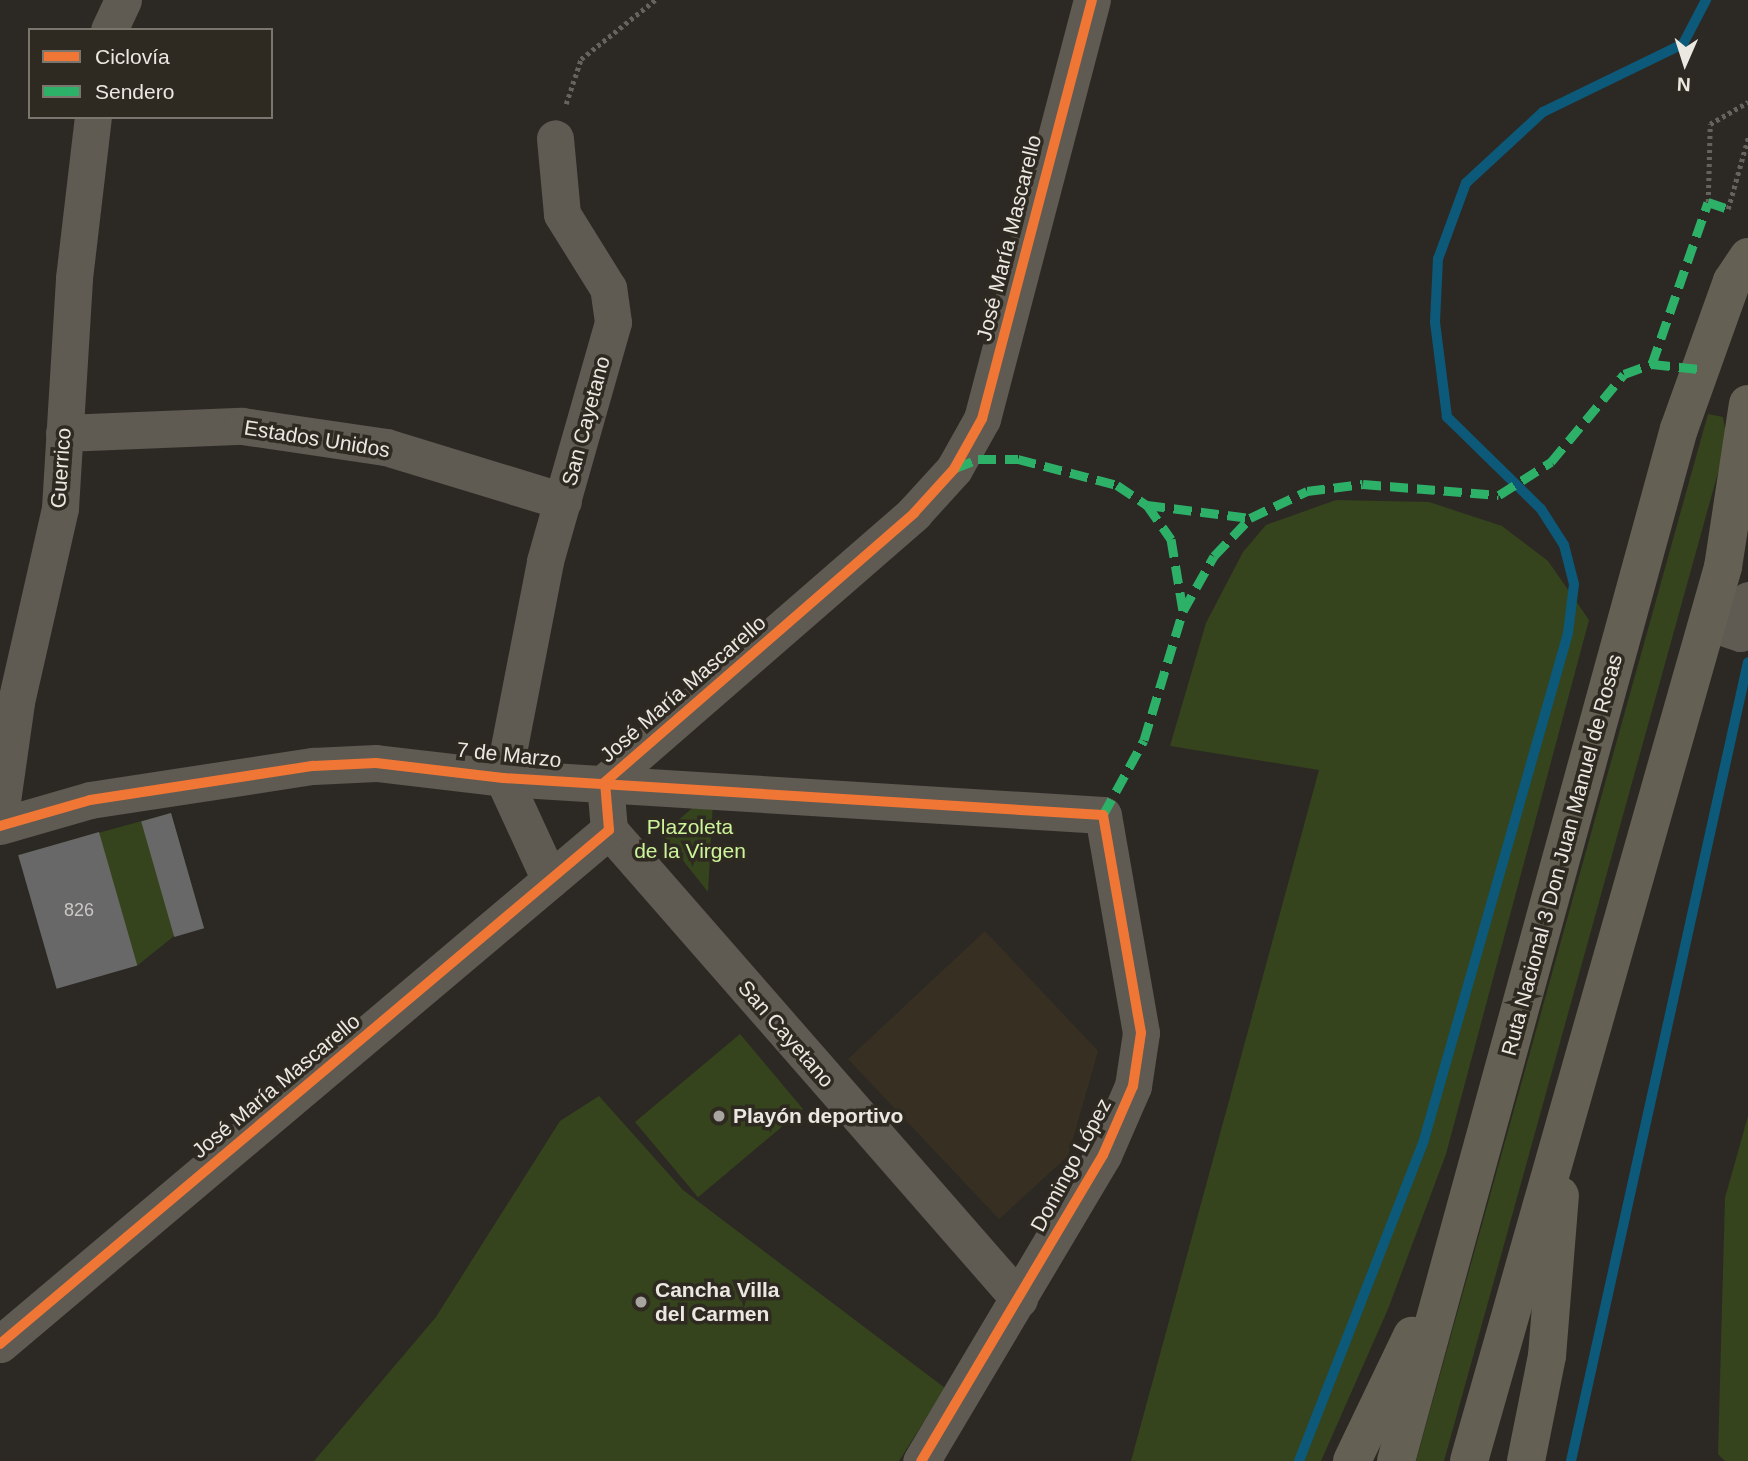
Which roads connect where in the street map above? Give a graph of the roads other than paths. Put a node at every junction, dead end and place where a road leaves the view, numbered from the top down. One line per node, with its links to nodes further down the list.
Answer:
1 (123, 0): 3 (street)
2 (1092, 0): 13 (street, José María Mascarello)
3 (110, 28)
4 (93, 119): 8 (street, Guerrico)
5 (555, 138): 9 (street, San Cayetano)
6 (1748, 257): 20 (highway, Ruta Nacional 3 Don Juan Manuel de Rosas)
7 (1748, 404): 11 (highway)
8 (64, 433): 9 (street, Estados Unidos); 14 (street, Guerrico)
9 (564, 501): 12 (street, San Cayetano)
10 (1748, 600): 11 (street)
11 (1707, 622): 19 (highway)
12 (503, 778): 13 (street, 7 de Marzo); 16 (street, 7 de Marzo); 18 (street)
13 (605, 782): 15 (street, 7 de Marzo); 17 (street, José María Mascarello)
14 (0, 815)
15 (1103, 815): 21 (street, Domingo López)
16 (0, 826)
17 (609, 831): 18 (street, José María Mascarello); 21 (street, San Cayetano)
18 (550, 880): 22 (street, José María Mascarello)
19 (1568, 1104): 26 (highway); 27 (highway)
20 (1457, 1239): 24 (highway); 25 (highway, Ruta Nacional 3 Don Juan Manuel de Rosas)
21 (1019, 1299): 23 (street, Domingo López)
22 (0, 1344)
23 (921, 1461)
24 (1353, 1461)
25 (1396, 1461)
26 (1469, 1461)
27 (1526, 1461)

